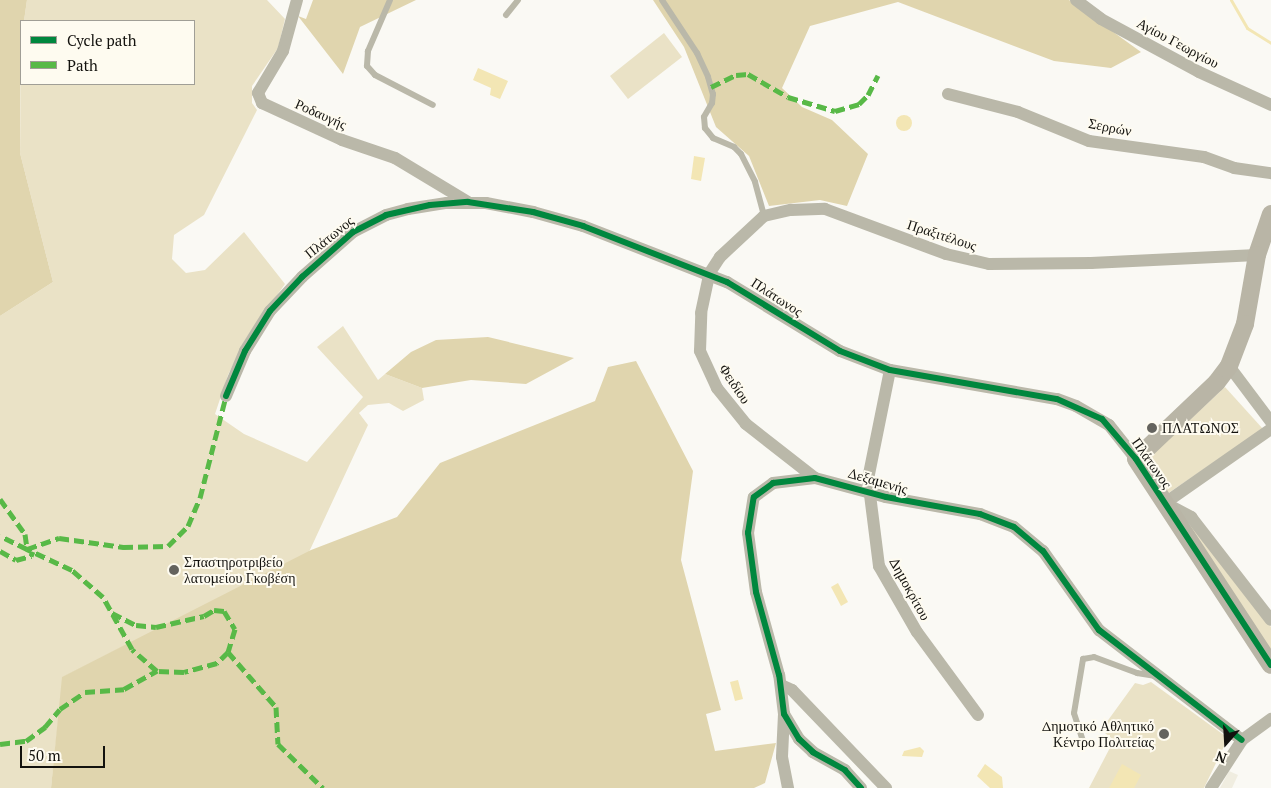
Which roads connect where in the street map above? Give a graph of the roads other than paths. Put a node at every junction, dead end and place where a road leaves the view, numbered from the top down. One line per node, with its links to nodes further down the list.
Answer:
1 (297, 0): 11 (street, Ροδαυγής)
2 (390, 0): 9 (lane)
3 (518, 0): 6 (lane)
4 (662, 0): 13 (lane)
5 (1076, 0): 8 (street, Αγίου Γεωργίου)
6 (506, 15)
7 (948, 94): 10 (street, Σερρών)
8 (1271, 105)
9 (433, 106)
10 (1271, 173)
11 (468, 202): 15 (street, Πλάτωνος); 18 (street, Πλάτωνος)
12 (1271, 214): 14 (street)
13 (764, 216): 14 (street, Πραξιτέλους); 15 (street)
14 (1263, 247): 16 (street)
15 (709, 274): 17 (street, Πλάτωνος); 22 (street, Φειδίου)
16 (1229, 366): 19 (street); 21 (street)
17 (890, 370): 21 (street, Πλάτωνος); 23 (street, Δημοκρίτου)
18 (226, 396)
19 (1271, 422)
20 (1271, 429): 24 (street)
21 (1136, 459): 24 (street, Πλάτωνος)
22 (815, 478): 23 (street, Δεξαμενής); 28 (street, Δεξαμενής)
23 (869, 491): 27 (street, Δεξαμενής); 30 (street, Δημοκρίτου)
24 (1165, 503): 25 (street); 26 (street, Πλάτωνος)
25 (1271, 620)
26 (1271, 666)
27 (1158, 676): 32 (street, Δεξαμενής); 33 (lane)
28 (781, 685): 29 (street, Δεξαμενής); 36 (street)
29 (784, 714): 34 (street); 35 (street, Δεξαμενής)
30 (978, 715)
31 (1271, 719): 32 (street)
32 (1242, 740): 37 (street)
33 (1083, 741)
34 (788, 788)
35 (861, 788)
36 (886, 788)
37 (1211, 788)

